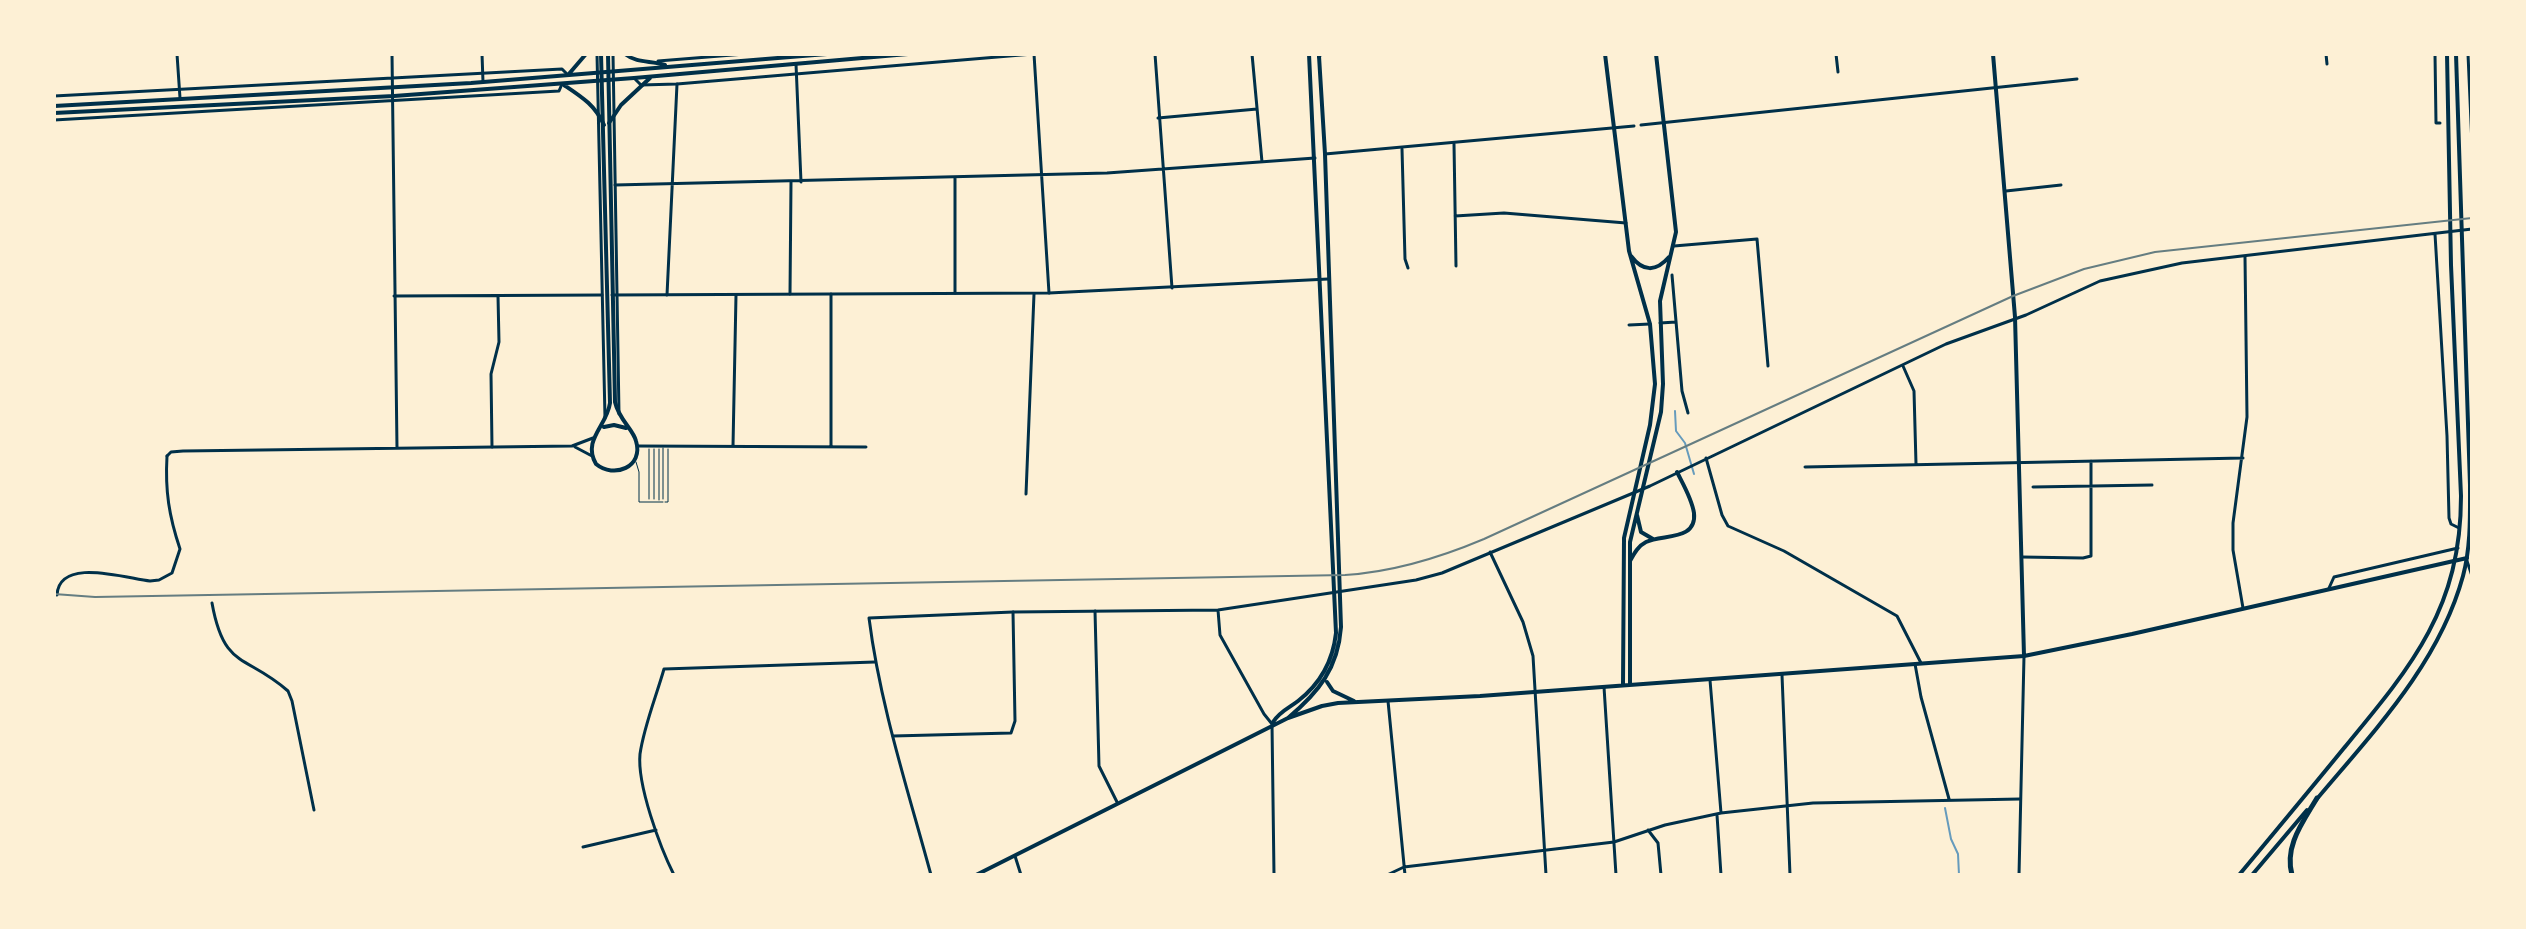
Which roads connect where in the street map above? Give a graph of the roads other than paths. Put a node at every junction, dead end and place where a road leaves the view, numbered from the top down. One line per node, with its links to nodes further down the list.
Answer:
1 (177, 54): 47 (street)
2 (392, 54): 37 (street)
3 (482, 54): 34 (street)
4 (586, 54): 35 (main road)
5 (599, 54): 31 (main road)
6 (610, 54): 31 (main road)
7 (625, 54): 27 (main road)
8 (745, 54): 26 (street)
9 (827, 54): 24 (main road)
10 (908, 54): 28 (main road)
11 (1034, 54): 33 (street); 74 (street)
12 (1155, 54): 57 (street)
13 (1252, 54): 53 (street)
14 (1309, 54): 71 (main road)
15 (1605, 54): 65 (main road)
16 (1656, 54): 59 (main road)
17 (1836, 54): 32 (street)
18 (1993, 54): 46 (main road)
19 (2326, 54): 29 (street)
20 (2435, 54): 60 (street)
21 (2447, 54): 144 (main road)
22 (2456, 54): 146 (main road)
23 (2468, 54): 61 (street)
24 (806, 55): 30 (main road)
25 (1319, 55): 70 (main road)
26 (714, 56): 27 (street)
27 (654, 61): 30 (main road)
28 (796, 64): 33 (street); 36 (main road)
29 (2327, 64)
30 (667, 66): 31 (main road)
31 (605, 72): 35 (main road); 40 (main road); 40 (street)
32 (1838, 72)
33 (796, 73): 43 (street); 77 (street)
34 (483, 74): 35 (street); 37 (street); 41 (street)
35 (568, 75): 41 (main road)
36 (652, 77): 38 (main road); 44 (main road)
37 (392, 78): 45 (street); 47 (street)
38 (634, 78): 40 (main road); 44 (street)
39 (2077, 79): 46 (street)
40 (605, 81): 42 (main road); 55 (street); 56 (street); 62 (main road)
41 (483, 82): 45 (main road)
42 (562, 84): 49 (main road); 51 (street); 55 (main road)
43 (677, 84): 44 (street); 78 (street)
44 (641, 85): 56 (main road)
45 (394, 87): 49 (street); 50 (main road)
46 (1997, 88): 59 (street); 81 (main road)
47 (179, 89): 48 (street); 50 (street)
48 (54, 96)
49 (394, 96): 51 (street); 54 (main road)
50 (180, 99): 52 (main road)
51 (394, 102): 58 (street); 105 (street)
52 (54, 106)
53 (1257, 109): 57 (street); 72 (street)
54 (54, 113)
55 (598, 113): 62 (main road); 102 (street)
56 (614, 114): 62 (main road); 66 (street)
57 (1158, 118): 73 (street)
58 (54, 120)
59 (1665, 123): 63 (street); 86 (main road)
60 (2440, 123)
61 (2469, 123): 68 (street)
62 (606, 124): 66 (main road); 79 (main road); 102 (main road)
63 (1641, 125)
64 (1634, 126): 65 (street)
65 (1615, 128): 67 (street); 83 (main road)
66 (615, 137): 79 (street)
67 (1454, 144): 69 (street); 82 (street)
68 (2472, 145)
69 (1402, 149): 70 (street); 91 (street)
70 (1325, 154): 94 (main road)
71 (1315, 158): 72 (street); 93 (main road)
72 (1262, 163): 73 (street)
73 (1163, 170): 74 (street); 95 (street)
74 (1041, 175): 75 (street); 98 (street)
75 (955, 178): 77 (street); 96 (street)
76 (791, 182): 77 (street); 78 (street); 99 (street)
77 (801, 182)
78 (671, 184): 79 (street); 103 (street)
79 (613, 185): 102 (main road)
80 (2061, 185): 81 (street)
81 (2006, 191): 106 (main road)
82 (1455, 216): 83 (street); 90 (street)
83 (1626, 223): 87 (main road)
84 (2472, 229): 85 (street)
85 (2435, 234): 89 (street); 144 (street)
86 (1674, 246): 88 (main road); 113 (street)
87 (1630, 254): 88 (main road); 109 (main road)
88 (1671, 254): 108 (main road)
89 (2245, 257): 106 (street); 128 (street)
90 (1456, 266)
91 (1408, 268)
92 (1672, 275): 107 (street)
93 (1320, 279): 94 (street); 95 (street); 111 (main road)
94 (1329, 279): 112 (main road)
95 (1172, 288): 98 (street)
96 (955, 293): 97 (street); 100 (street)
97 (1035, 293): 98 (street); 139 (street)
98 (1049, 293)
99 (790, 294): 100 (street); 104 (street)
100 (831, 294): 124 (street)
101 (498, 295): 102 (street); 105 (street); 123 (street)
102 (610, 295): 103 (street); 116 (main road); 117 (main road)
103 (667, 295): 104 (street)
104 (736, 295): 122 (street)
105 (394, 296): 126 (street)
106 (2015, 317): 114 (street); 132 (main road)
107 (1676, 322): 108 (street); 115 (street)
108 (1660, 323): 143 (main road)
109 (1650, 324): 110 (street); 167 (main road)
110 (1629, 325)
111 (1324, 357): 112 (main road); 174 (main road)
112 (1332, 357): 165 (main road)
113 (1768, 366)
114 (1903, 366): 129 (street); 133 (street)
115 (1688, 413)
116 (604, 425): 117 (main road); 118 (main road)
117 (626, 428): 120 (main road)
118 (593, 438): 119 (street); 127 (main road)
119 (572, 446): 123 (street); 127 (street)
120 (637, 446): 121 (street); 130 (main road)
121 (658, 446): 122 (street); 140 (lane); 141 (lane); 142 (lane); 142 (lane)
122 (733, 446): 124 (street)
123 (492, 447): 126 (street)
124 (832, 447): 125 (street)
125 (866, 447)
126 (397, 448): 155 (street)
127 (592, 456): 130 (main road)
128 (2243, 458): 131 (street); 157 (street)
129 (1704, 459): 135 (street); 163 (street)
130 (635, 460): 140 (lane)
131 (2091, 461): 132 (street); 138 (street)
132 (2018, 463): 133 (street); 149 (main road)
133 (1916, 465): 134 (street)
134 (1805, 467)
135 (1677, 472): 145 (main road); 148 (street)
136 (2152, 485): 138 (street)
137 (2033, 487): 138 (street)
138 (2091, 487): 149 (street)
139 (1026, 494)
140 (649, 502): 141 (lane)
141 (654, 502): 142 (lane)
142 (659, 502)
143 (1637, 511): 145 (main road); 152 (main road)
144 (2460, 529): 147 (main road)
145 (1655, 539): 152 (main road)
146 (2470, 546): 150 (main road)
147 (2458, 548): 151 (main road); 154 (street)
148 (1490, 552): 158 (street); 170 (street)
149 (2019, 557): 161 (main road)
150 (2469, 558): 151 (main road); 153 (street); 176 (main road)
151 (2455, 560): 154 (main road); 203 (main road)
152 (1629, 562): 168 (main road)
153 (2472, 576)
154 (2329, 588): 157 (main road)
155 (57, 595)
156 (212, 603): 181 (street)
157 (2243, 608): 161 (main road)
158 (1218, 610): 159 (street); 174 (street)
159 (1095, 611): 160 (street); 179 (street)
160 (1013, 612): 162 (street); 175 (street)
161 (2024, 656): 163 (main road); 177 (street)
162 (875, 662): 175 (street); 183 (street)
163 (1918, 664): 164 (main road); 178 (street)
164 (1782, 673): 166 (main road); 180 (street)
165 (1326, 679): 172 (main road); 173 (main road)
166 (1710, 680): 168 (main road); 182 (street)
167 (1623, 685): 168 (main road); 169 (main road)
168 (1630, 685)
169 (1604, 686): 170 (main road); 185 (street)
170 (1536, 691): 171 (main road); 187 (street)
171 (1388, 701): 172 (main road); 189 (street)
172 (1356, 702): 173 (main road)
173 (1288, 718): 174 (main road)
174 (1272, 724): 179 (main road); 194 (street)
175 (893, 736): 191 (street)
176 (2317, 798): 204 (main road); 205 (highway)
177 (2020, 799): 178 (street); 202 (street)
178 (1950, 801): 180 (street)
179 (1117, 802): 188 (main road)
180 (1787, 806): 182 (street); 201 (street)
181 (314, 810)
182 (1719, 814): 184 (street); 200 (street)
183 (656, 830): 186 (street); 190 (street)
184 (1648, 830): 185 (street); 199 (street)
185 (1614, 842): 187 (street); 198 (street)
186 (583, 847)
187 (1545, 850): 189 (street); 197 (street)
188 (1015, 856): 192 (main road); 193 (street)
189 (1404, 867): 195 (street); 196 (street)
190 (674, 875)
191 (931, 875)
192 (976, 875)
193 (1021, 875)
194 (1274, 875)
195 (1387, 875)
196 (1405, 875)
197 (1546, 875)
198 (1616, 875)
199 (1661, 875)
200 (1721, 875)
201 (1790, 875)
202 (2019, 875)
203 (2239, 875)
204 (2252, 875)
205 (2292, 875)

